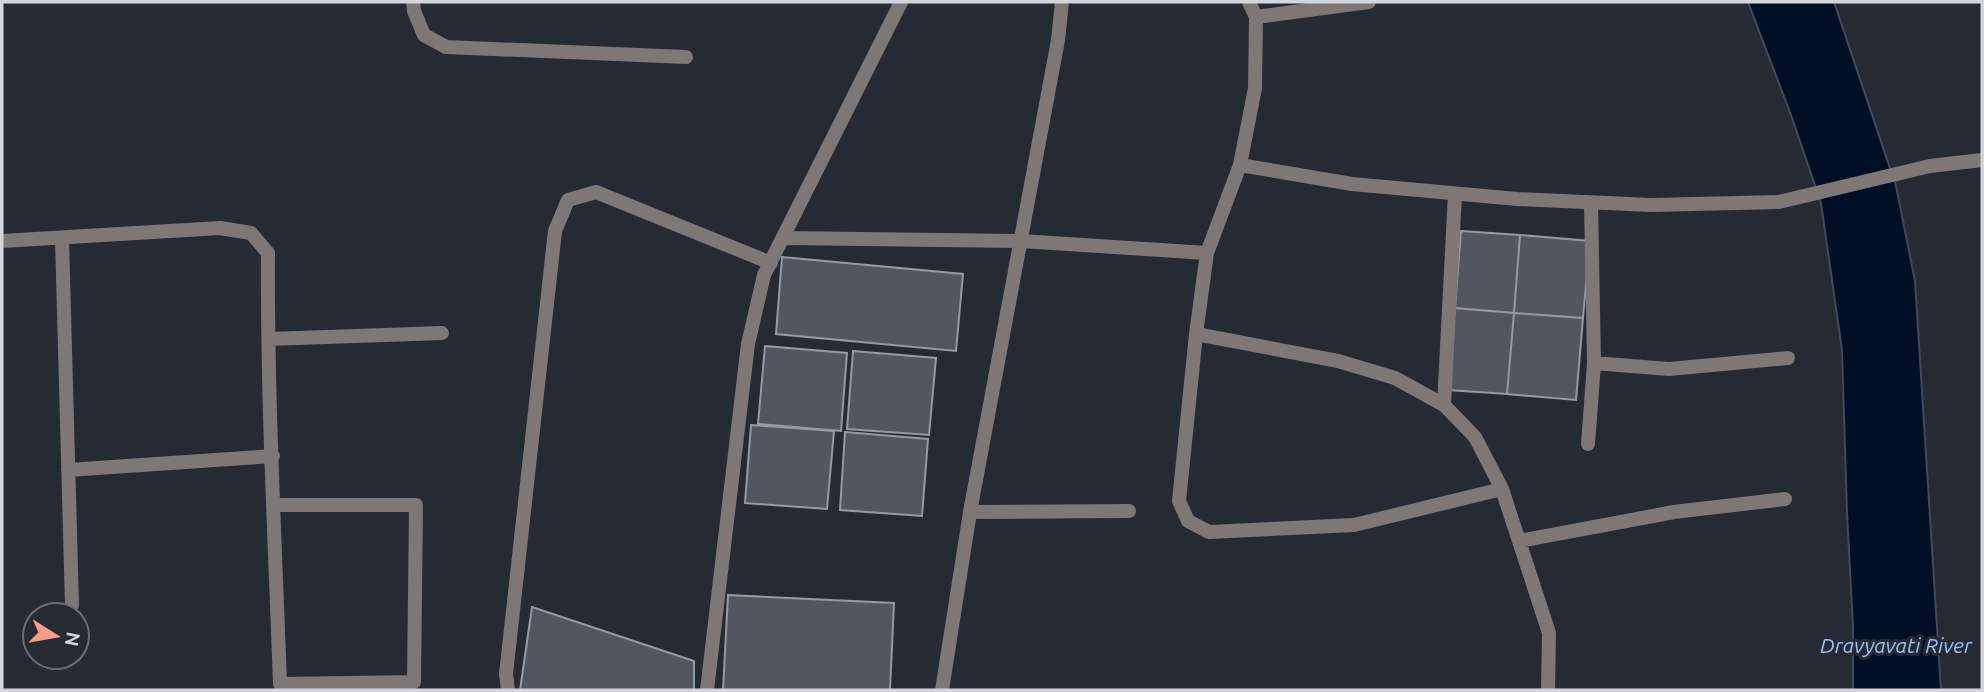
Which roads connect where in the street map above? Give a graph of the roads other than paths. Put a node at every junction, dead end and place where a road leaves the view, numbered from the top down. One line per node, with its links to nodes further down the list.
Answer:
1 (413, 2): 7 (street)
2 (901, 2): 12 (street)
3 (1062, 2): 14 (street)
4 (1249, 2): 6 (street)
5 (1369, 2): 6 (street)
6 (1256, 17): 9 (street)
7 (686, 57)
8 (1982, 160): 11 (street)
9 (1240, 165): 10 (street); 16 (street)
10 (1455, 194): 11 (street); 23 (street)
11 (1591, 203): 22 (street)
12 (785, 238): 14 (street); 17 (street)
13 (62, 239): 15 (street); 20 (street); 26 (street)
14 (1021, 241): 16 (street); 31 (street)
15 (2, 242)
16 (1207, 253): 19 (street)
17 (771, 263): 34 (street); 35 (street)
18 (442, 333): 20 (street)
19 (1196, 334): 23 (street); 27 (street)
20 (269, 339): 25 (street)
21 (1787, 358): 22 (street)
22 (1594, 363): 24 (street)
23 (1444, 405): 27 (street)
24 (1588, 444)
25 (273, 456): 26 (street); 29 (street)
26 (68, 470): 33 (street)
27 (1502, 489): 32 (street)
28 (1785, 499): 32 (street)
29 (274, 505): 29 (street)
30 (1129, 511): 31 (street)
31 (970, 512): 36 (street)
32 (1519, 541): 37 (street)
33 (72, 601)
34 (508, 690)
35 (707, 690)
36 (942, 690)
37 (1548, 690)

